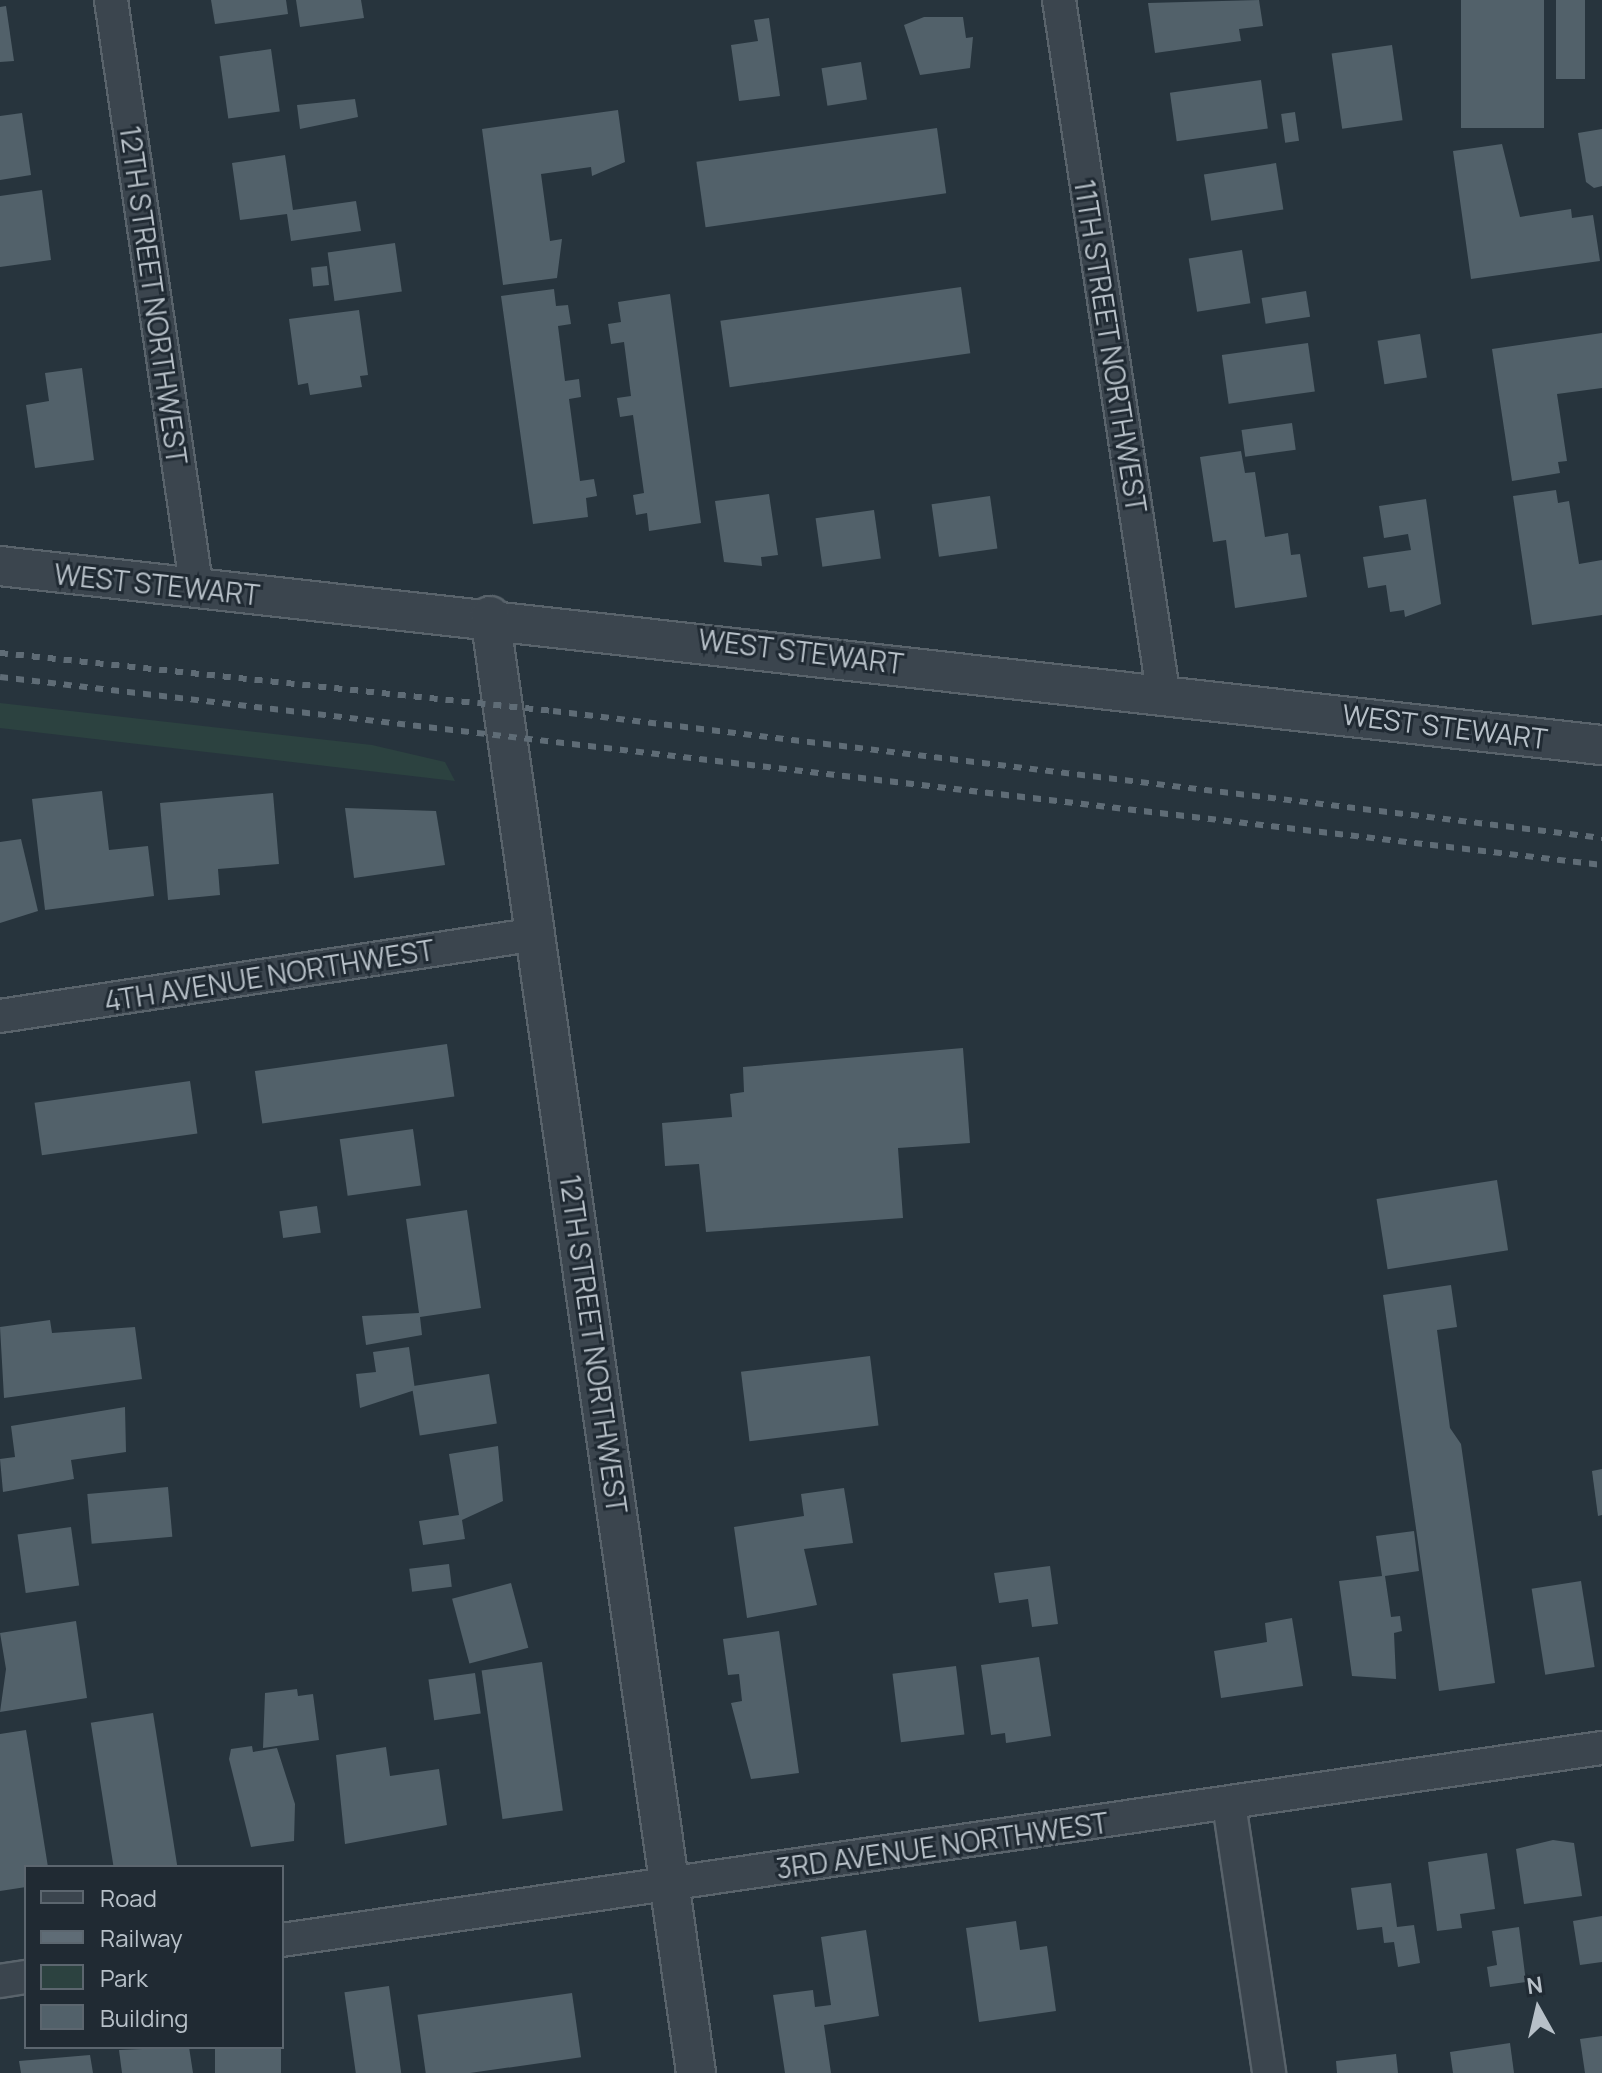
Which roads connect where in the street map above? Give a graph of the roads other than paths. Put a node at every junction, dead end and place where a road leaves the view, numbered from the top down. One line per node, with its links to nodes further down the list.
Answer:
1 (111, 0): 4 (street, 12TH STREET NORTHWEST)
2 (1059, 0): 6 (street, 11TH STREET NORTHWEST)
3 (0, 566): 4 (street, WEST STEWART)
4 (197, 591): 5 (street, WEST STEWART)
5 (490, 616): 6 (street, WEST STEWART); 8 (street, 12TH STREET NORTHWEST)
6 (1163, 692): 7 (street, WEST STEWART)
7 (1602, 745)
8 (537, 934): 9 (street, 4TH AVENUE NORTHWEST); 12 (street, 12TH STREET NORTHWEST)
9 (0, 1016)
10 (1602, 1748): 11 (street, 3RD AVENUE NORTHWEST)
11 (1229, 1804): 12 (street, 3RD AVENUE NORTHWEST); 17 (street)
12 (668, 1884): 13 (street, 3RD AVENUE NORTHWEST); 16 (street, 12TH STREET NORTHWEST)
13 (284, 1940)
14 (24, 1977): 15 (street)
15 (0, 1981)
16 (696, 2073)
17 (1269, 2073)

